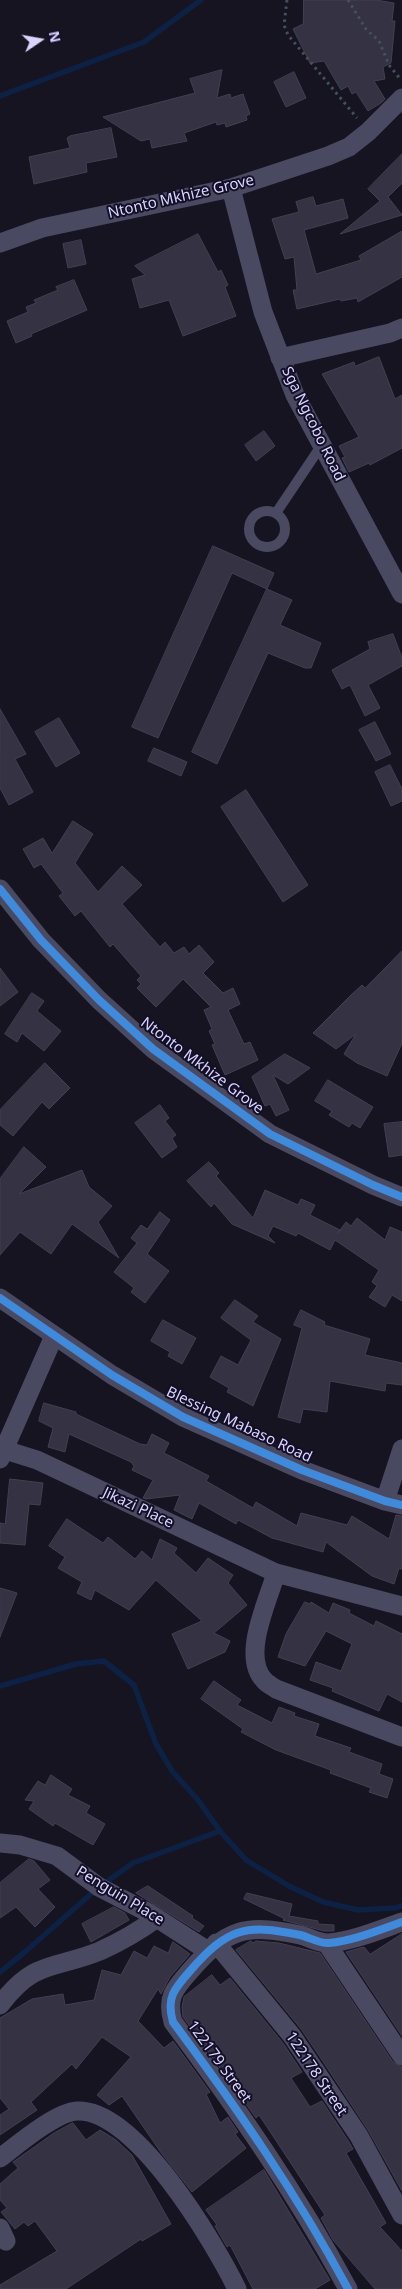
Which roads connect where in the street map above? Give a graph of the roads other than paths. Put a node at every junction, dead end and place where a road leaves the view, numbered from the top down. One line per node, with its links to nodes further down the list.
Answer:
1 (402, 98): 2 (street, Ntonto Mkhize Grove)
2 (231, 188): 3 (street, Ntonto Mkhize Grove); 5 (street, Sga Ngcobo Road)
3 (0, 243)
4 (402, 328): 5 (street)
5 (280, 358): 6 (street, Sga Ngcobo Road)
6 (321, 446): 7 (lane); 8 (street, Sga Ngcobo Road)
7 (276, 513)
8 (402, 594)
9 (0, 889): 10 (street, Ntonto Mkhize Grove)
10 (402, 1197)
11 (0, 1298): 12 (street, Blessing Mabaso Road)
12 (54, 1336): 14 (street); 15 (street, Blessing Mabaso Road)
13 (402, 1449): 15 (street)
14 (2, 1452): 16 (street, Jikazi Place)
15 (393, 1503)
16 (276, 1573): 17 (street, Jikazi Place); 18 (street)
17 (402, 1606)
18 (402, 1737)
19 (0, 1843): 20 (street, Penguin Place)
20 (157, 1918): 23 (street, Penguin Place); 24 (street)
21 (402, 1922): 22 (street, 122179 Street)
22 (327, 1944): 23 (street, 122179 Street); 25 (street)
23 (212, 1947): 27 (street, 122178 Street); 29 (street, 122179 Street)
24 (0, 2005)
25 (402, 2056)
26 (0, 2158): 28 (street)
27 (402, 2215)
28 (236, 2289)
29 (348, 2289)

